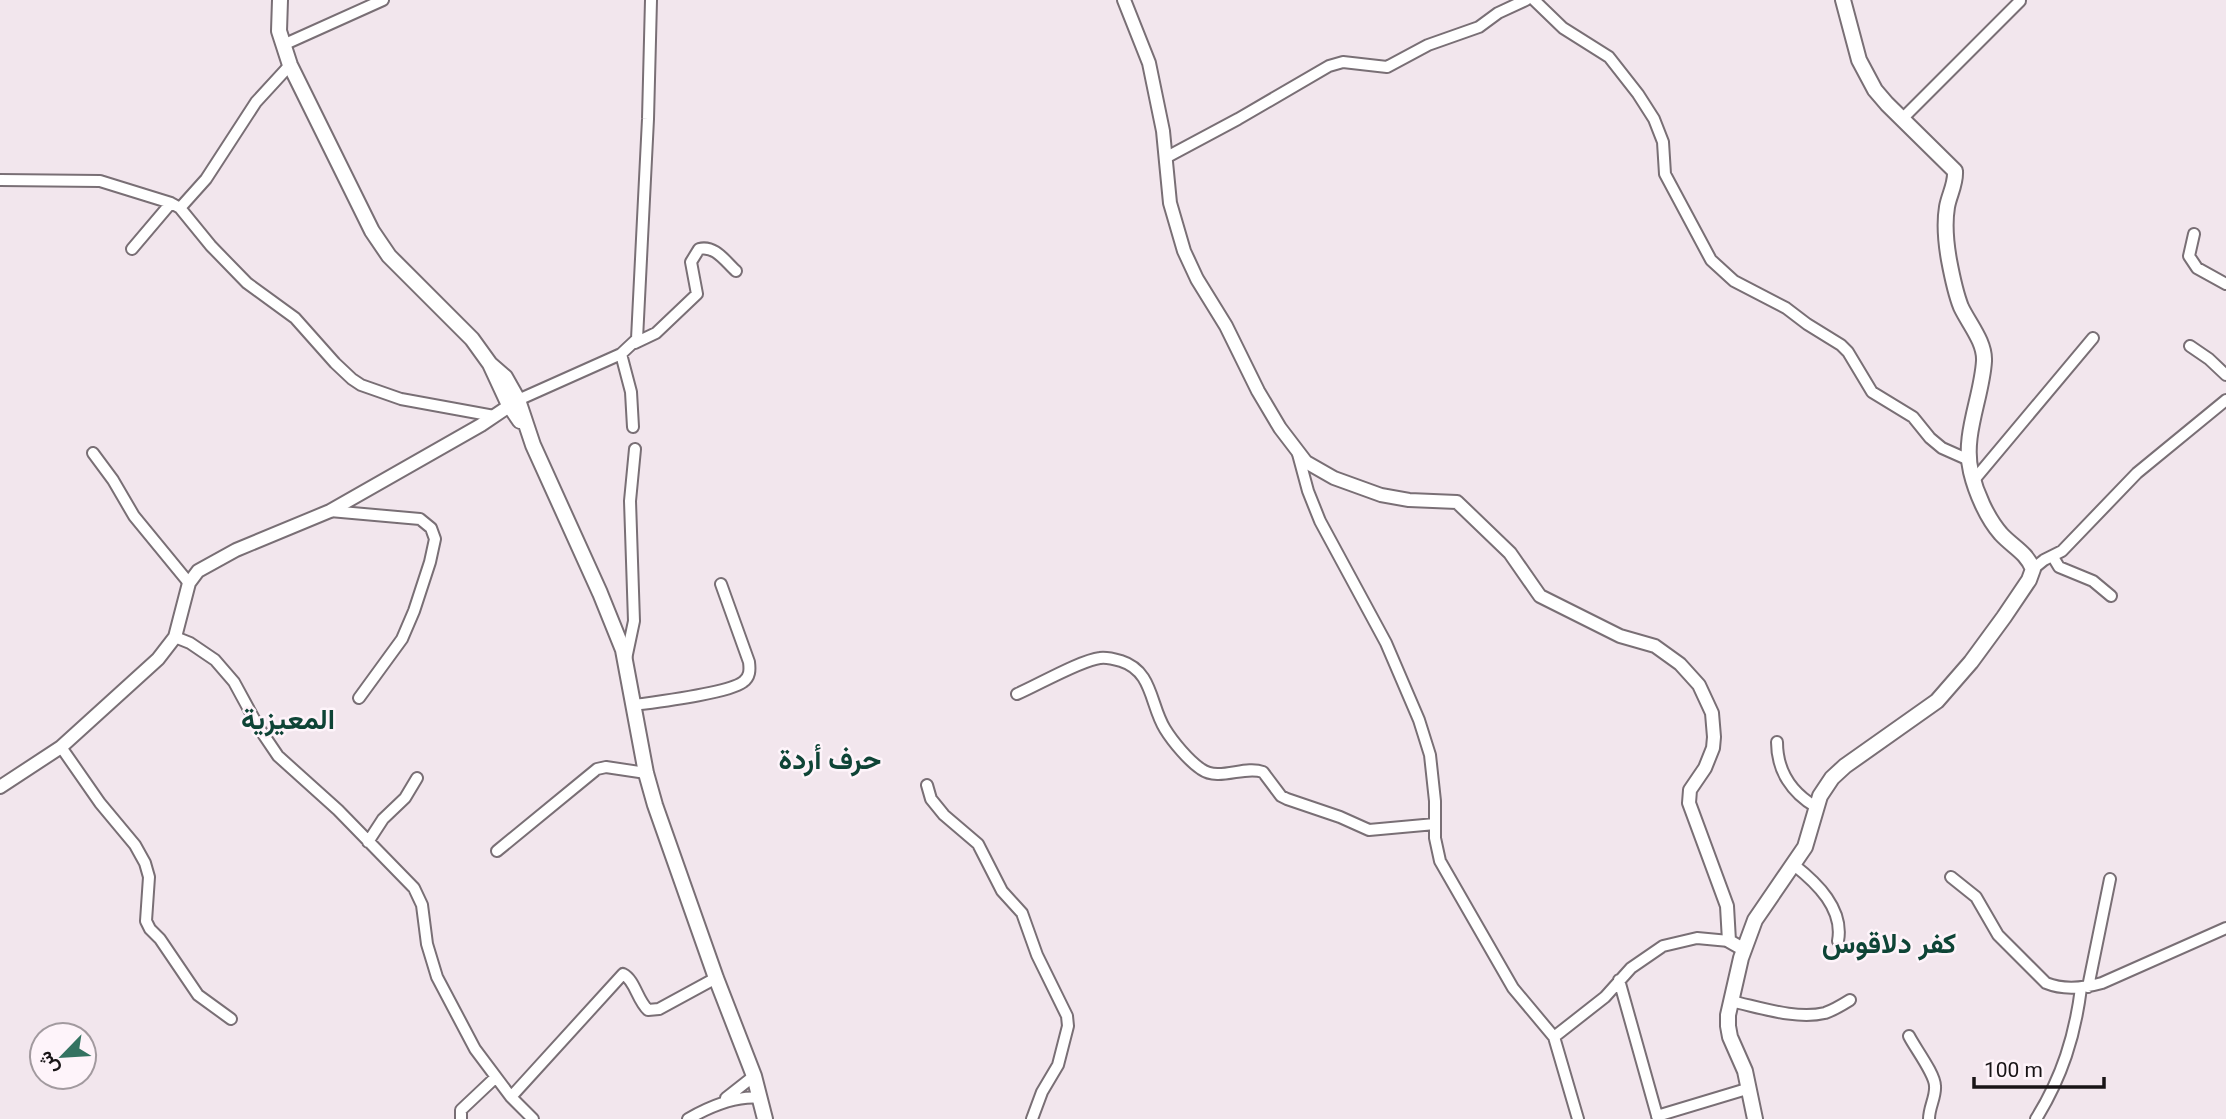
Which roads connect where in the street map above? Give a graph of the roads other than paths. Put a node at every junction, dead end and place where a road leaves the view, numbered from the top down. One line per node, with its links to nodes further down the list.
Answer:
1 (281, 0): 9 (main road)
2 (383, 0): 9 (street)
3 (651, 0): 20 (street)
4 (1124, 0): 12 (street)
5 (1526, 0): 12 (street)
6 (1534, 0): 31 (street)
7 (1843, 0): 11 (main road)
8 (2020, 1): 11 (street)
9 (283, 45): 10 (main road)
10 (290, 65): 14 (street); 25 (main road)
11 (1903, 118): 31 (main road)
12 (1167, 157): 30 (street)
13 (0, 180): 14 (street)
14 (176, 205): 16 (street); 26 (street)
15 (2194, 234): 18 (street)
16 (132, 249)
17 (736, 271): 20 (street)
18 (2226, 284)
19 (2093, 338): 32 (street)
20 (635, 343): 22 (street)
21 (2190, 346): 23 (street)
22 (621, 354): 25 (street); 27 (street)
23 (2226, 374)
24 (2226, 400): 34 (street)
25 (513, 402): 26 (street); 40 (main road)
26 (494, 416): 33 (street)
27 (633, 427)
28 (635, 449): 40 (street)
29 (93, 453): 36 (street)
30 (1298, 454): 51 (street); 58 (street)
31 (1969, 460): 32 (main road)
32 (1974, 480): 35 (main road)
33 (330, 511): 36 (street); 42 (street)
34 (2053, 556): 35 (street); 38 (street)
35 (2033, 569): 50 (main road)
36 (189, 583): 39 (street)
37 (721, 584): 43 (street)
38 (2110, 596)
39 (175, 637): 45 (street); 52 (street)
40 (625, 661): 43 (main road)
41 (1017, 695): 51 (street)
42 (359, 698)
43 (635, 705): 46 (main road)
44 (1777, 742): 50 (street)
45 (61, 747): 49 (street); 66 (street)
46 (646, 773): 53 (street); 61 (main road)
47 (417, 778): 52 (street)
48 (927, 785): 80 (street)
49 (0, 787)
50 (1816, 807): 54 (main road)
51 (1435, 824): 68 (street)
52 (368, 842): 70 (street)
53 (497, 851)
54 (1794, 865): 59 (street); 60 (main road)
55 (1951, 877): 63 (street)
56 (2110, 879): 63 (street)
57 (2226, 928): 63 (street)
58 (1728, 941): 60 (street); 62 (street)
59 (1839, 942)
60 (1743, 949): 65 (main road)
61 (716, 978): 69 (main road); 72 (street)
62 (1619, 980): 68 (street); 75 (street)
63 (2085, 988): 84 (street)
64 (1850, 1000): 65 (street)
65 (1730, 1002): 71 (main road)
66 (230, 1019)
67 (1909, 1036): 83 (street)
68 (1553, 1037): 81 (street)
69 (754, 1076): 73 (main road); 74 (street)
70 (496, 1077): 72 (street); 76 (street)
71 (1750, 1088): 75 (street); 82 (main road)
72 (511, 1097): 77 (street)
73 (761, 1098): 74 (street); 79 (main road)
74 (709, 1109): 78 (street)
75 (1657, 1117)
76 (461, 1119)
77 (533, 1119)
78 (688, 1119)
79 (765, 1119)
80 (1032, 1119)
81 (1578, 1119)
82 (1755, 1119)
83 (1929, 1119)
84 (2036, 1119)

